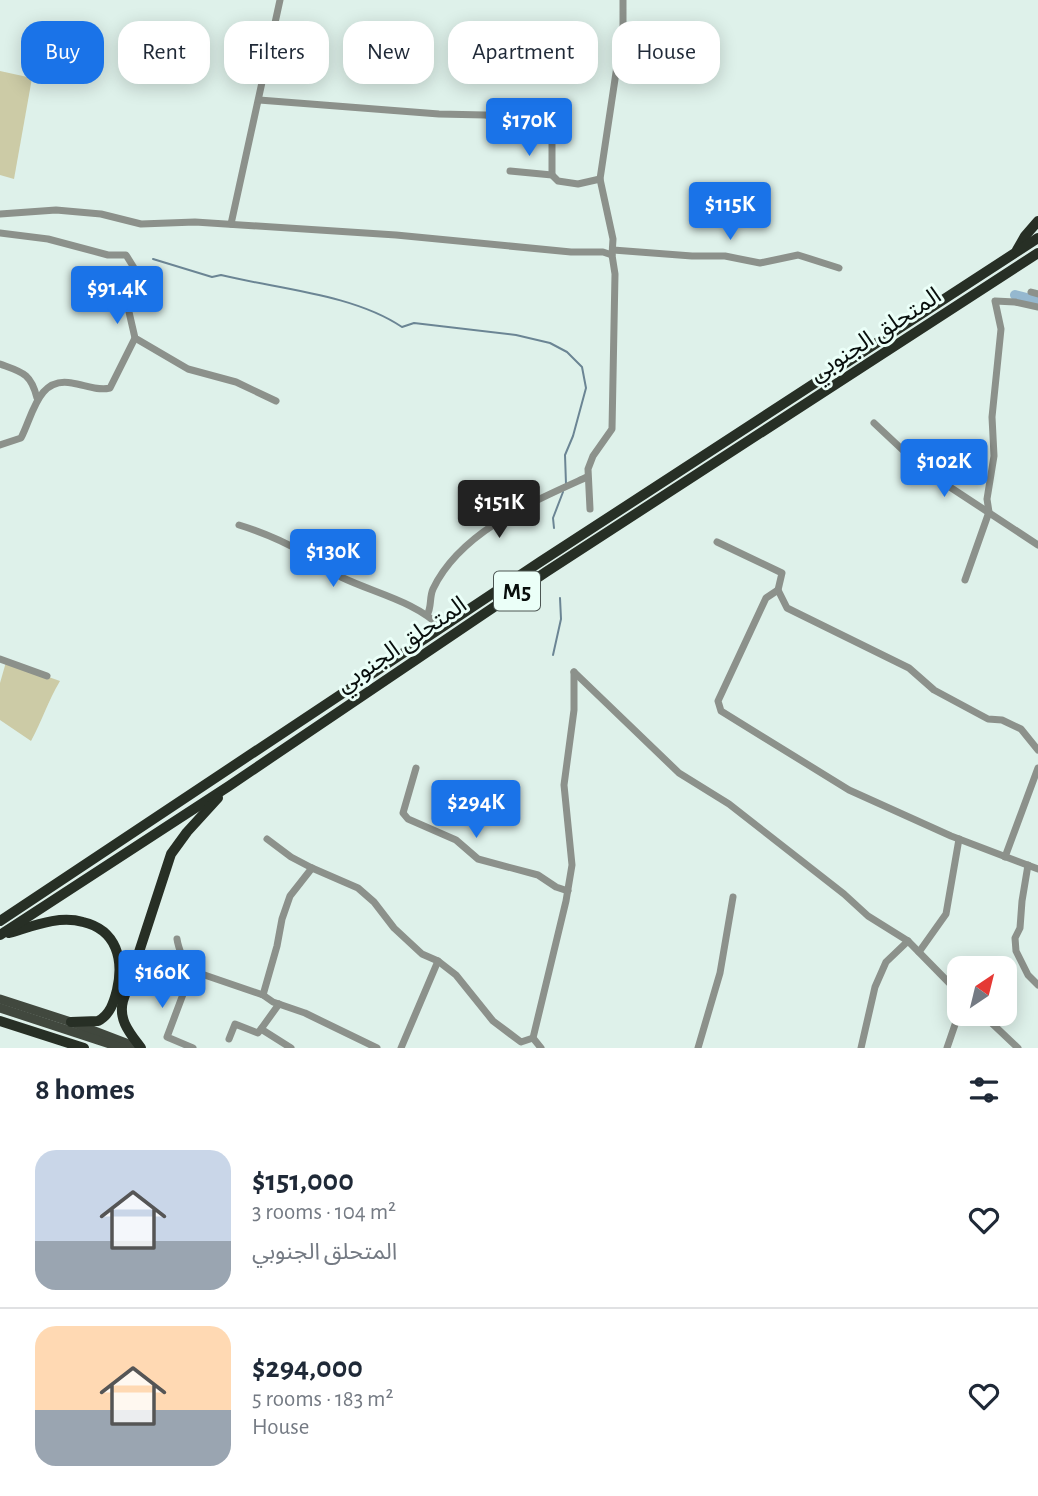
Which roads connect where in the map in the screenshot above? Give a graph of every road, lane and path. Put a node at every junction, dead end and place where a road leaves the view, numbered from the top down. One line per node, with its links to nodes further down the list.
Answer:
1 (280, 0): 3 (street)
2 (623, 0): 6 (street)
3 (259, 100): 5 (street); 9 (street)
4 (510, 171): 5 (street)
5 (552, 175): 6 (street)
6 (600, 179): 13 (street)
7 (0, 214): 9 (street)
8 (1038, 221): 12 (highway)
9 (231, 224): 13 (street)
10 (0, 233): 17 (street)
11 (1038, 238): 12 (highway, المتحلق الجنوبي / M5)
12 (1019, 250): 14 (highway); 32 (highway, المتحلق الجنوبي / M5)
13 (613, 252): 15 (street); 23 (street)
14 (1035, 258): 38 (highway, المتحلق الجنوبي / M5)
15 (839, 268)
16 (1038, 307): 25 (street)
17 (135, 338): 19 (street); 20 (street)
18 (0, 365): 19 (street)
19 (37, 398): 22 (street)
20 (276, 401)
21 (874, 423): 25 (street)
22 (0, 445)
23 (587, 477): 24 (street); 31 (street)
24 (590, 509)
25 (989, 512): 28 (street); 29 (street)
26 (239, 525): 31 (street)
27 (717, 542): 30 (street)
28 (1038, 545)
29 (965, 580)
30 (778, 590): 35 (street); 40 (street)
31 (427, 615): 32 (street)
32 (442, 628): 47 (highway, المتحلق الجنوبي / M5)
33 (0, 659): 34 (street)
34 (47, 676)
35 (1038, 750)
36 (416, 768): 45 (street)
37 (1038, 768): 41 (street)
38 (229, 786): 48 (highway, المتحلق الجنوبي / M5); 70 (highway)
39 (267, 839): 43 (street)
40 (959, 839): 41 (street); 51 (street)
41 (1005, 857): 42 (street)
42 (1028, 865): 44 (street); 56 (street)
43 (312, 868): 53 (street); 57 (street)
44 (1038, 869)
45 (568, 891): 50 (street); 66 (street)
46 (733, 897): 76 (street)
47 (0, 920)
48 (0, 935): 62 (highway)
49 (177, 939): 54 (street)
50 (908, 941): 51 (street); 77 (street)
51 (919, 952): 55 (street)
52 (167, 958): 54 (street)
53 (438, 961): 66 (street); 74 (street)
54 (187, 969): 57 (street); 71 (street)
55 (947, 981)
56 (1038, 985)
57 (263, 995): 59 (street)
58 (0, 999): 62 (main road)
59 (279, 1004): 65 (street); 73 (street)
60 (0, 1008): 69 (main road)
61 (0, 1021): 68 (highway)
62 (71, 1022): 70 (main road)
63 (955, 1026): 78 (street)
64 (995, 1026): 79 (street)
65 (261, 1029): 67 (street); 72 (street)
66 (533, 1038): 75 (street)
67 (229, 1039)
68 (84, 1048)
69 (122, 1048)
70 (140, 1048)
71 (193, 1048)
72 (291, 1048)
73 (377, 1048)
74 (401, 1048)
75 (541, 1048)
76 (698, 1048)
77 (861, 1048)
78 (947, 1048)
79 (1018, 1048)

